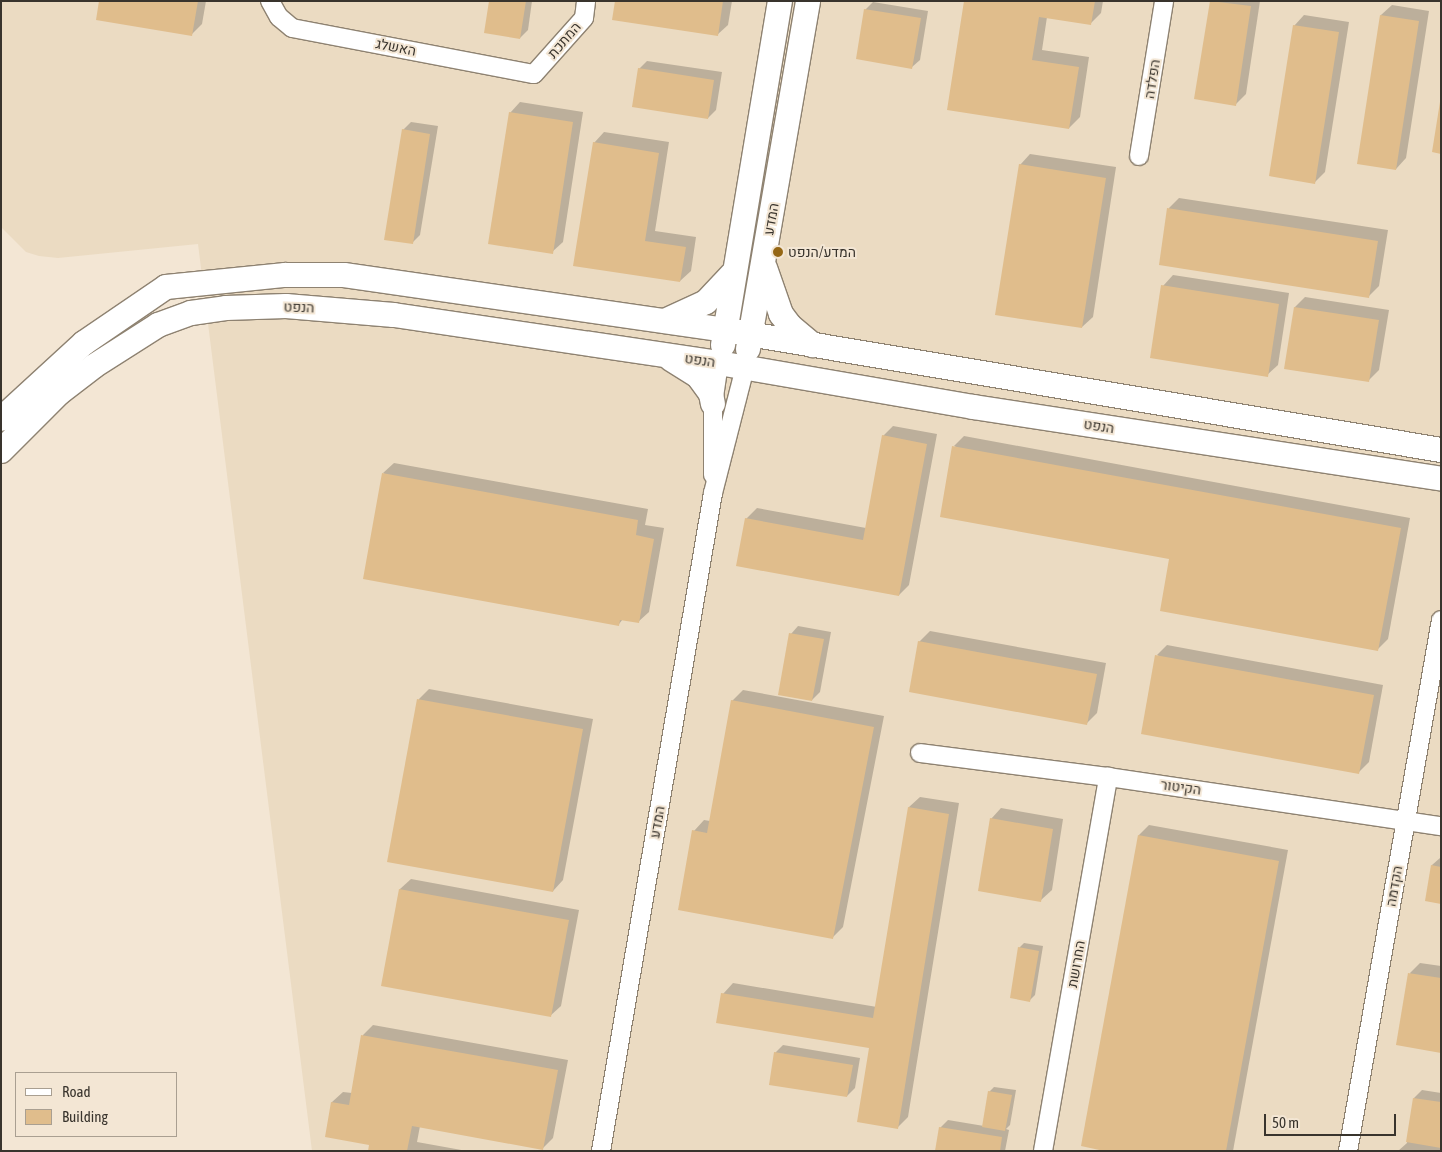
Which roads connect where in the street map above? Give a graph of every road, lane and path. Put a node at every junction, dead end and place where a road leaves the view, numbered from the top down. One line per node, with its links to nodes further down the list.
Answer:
1 (270, 1): 6 (street, האשלג)
2 (586, 1): 6 (street, המתכת)
3 (780, 1): 9 (street, המדע)
4 (808, 1): 8 (street, המדע)
5 (1164, 1): 7 (street, הפלדה)
6 (534, 74)
7 (1139, 156)
8 (764, 262): 12 (street, המדע); 13 (street)
9 (735, 271): 10 (street); 11 (street, המדע)
10 (665, 321): 11 (street); 18 (street)
11 (725, 330): 12 (street); 15 (street, המדע)
12 (751, 334): 13 (street); 16 (street, המדע)
13 (815, 346): 19 (street)
14 (662, 355): 15 (street, הנפט); 17 (street); 20 (street, הנפט)
15 (719, 363): 16 (street, הנפט); 17 (street, המדע)
16 (745, 367): 21 (street, הנפט); 22 (street, המדע)
17 (713, 404): 22 (street, המדע)
18 (1, 419)
19 (1441, 450)
20 (1, 451)
21 (1441, 480)
22 (714, 493): 28 (street, המדע)
23 (1441, 620): 26 (street, הקדמה)
24 (920, 754): 25 (street, הקיטור)
25 (1108, 777): 26 (street, הקיטור); 29 (street, החרושת)
26 (1406, 820): 27 (street, הקיטור); 30 (street, הקדמה)
27 (1441, 826)
28 (602, 1151)
29 (1044, 1151)
30 (1348, 1151)

